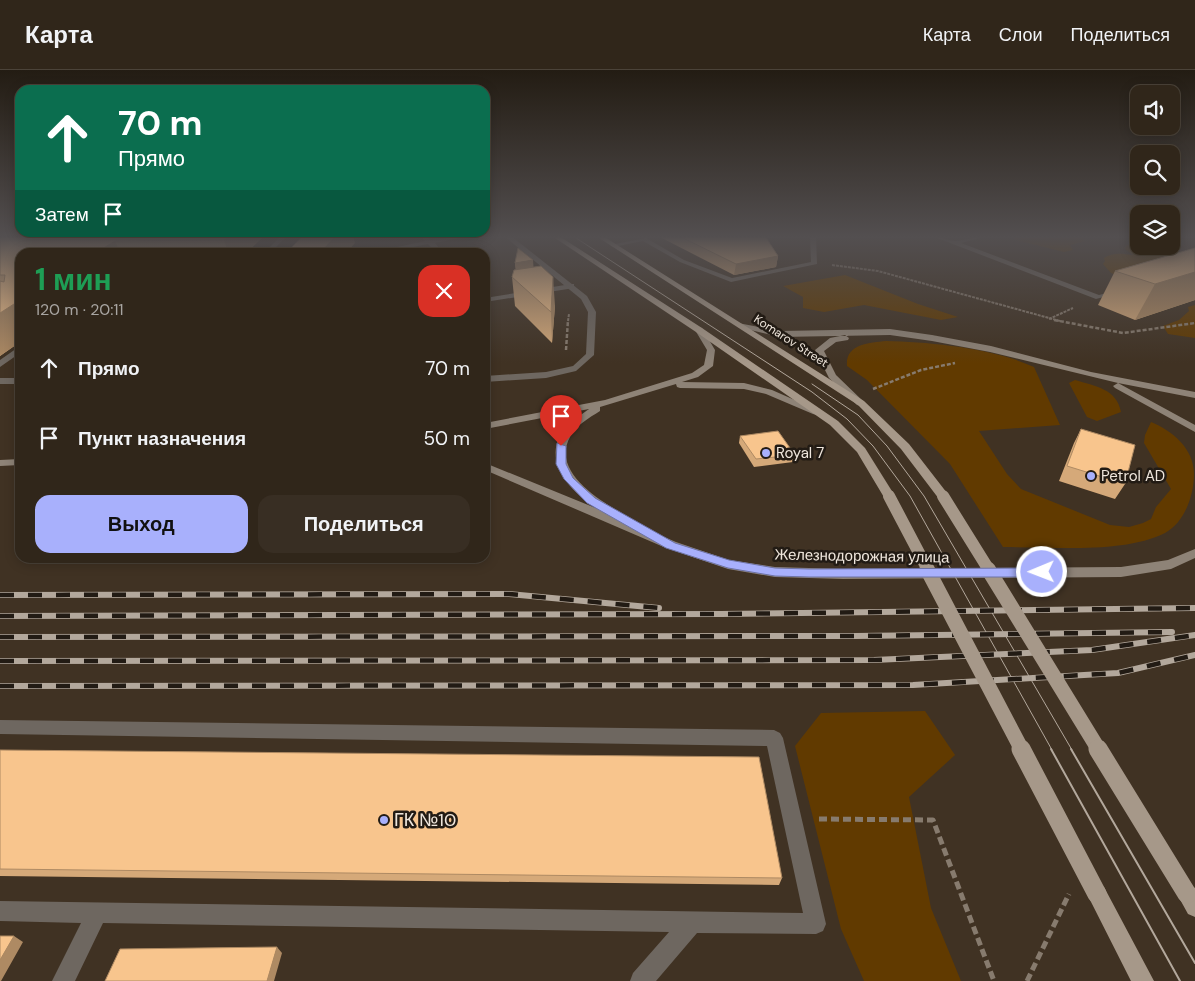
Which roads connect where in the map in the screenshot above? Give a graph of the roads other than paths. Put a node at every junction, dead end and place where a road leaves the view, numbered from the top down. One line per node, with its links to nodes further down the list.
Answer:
1 (561, 279): 5 (street)
2 (620, 279): 9 (main road)
3 (667, 279): 8 (main road, Komarov Street)
4 (1048, 279): 6 (street)
5 (571, 286): 7 (street); 14 (street)
6 (1125, 289)
7 (490, 299)
8 (741, 324): 10 (main road); 20 (main road, Komarov Street)
9 (699, 330): 17 (main road); 21 (main road)
10 (890, 332): 13 (main road); 20 (main road)
11 (15, 353): 12 (street)
12 (0, 364)
13 (1090, 375): 18 (main road); 23 (main road)
14 (490, 379)
15 (0, 381): 16 (street)
16 (15, 381)
17 (662, 386): 19 (main road); 21 (main road)
18 (1195, 395)
19 (607, 403): 22 (main road); 27 (main road)
20 (861, 403): 30 (main road, Komarov Street, bridge)
21 (819, 413): 36 (main road, bridge)
22 (490, 425)
23 (1195, 428)
24 (15, 462): 25 (main road)
25 (0, 463)
26 (490, 468): 27 (main road, Железнодорожная улица)
27 (671, 545): 28 (main road, Железнодорожная улица)
28 (1195, 553)
29 (0, 728): 33 (street)
30 (1191, 901)
31 (0, 911): 32 (street)
32 (97, 913): 33 (street); 34 (street)
33 (692, 922): 35 (street)
34 (63, 981)
35 (641, 981)
36 (1143, 981)

